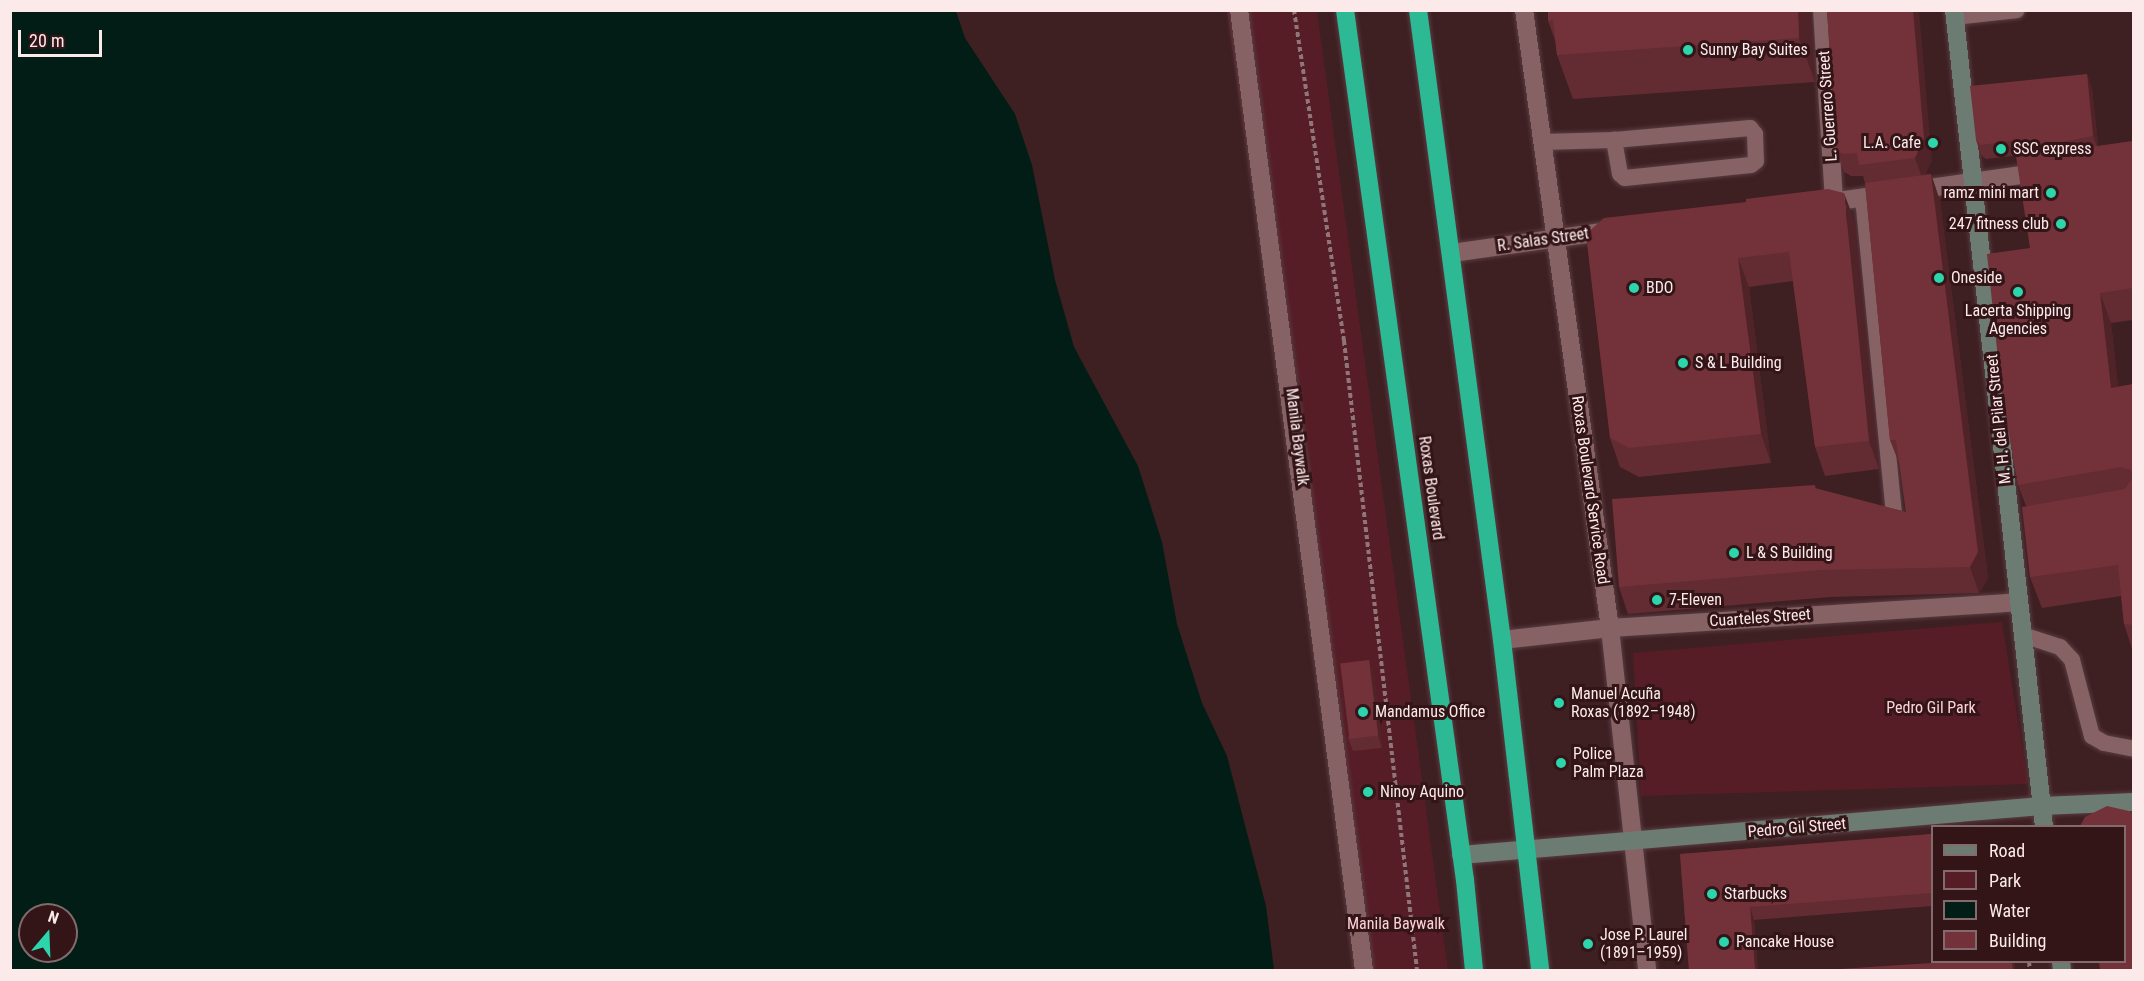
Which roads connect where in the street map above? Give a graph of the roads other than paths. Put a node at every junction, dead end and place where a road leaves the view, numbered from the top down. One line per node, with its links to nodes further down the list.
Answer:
1 (1239, 10): 32 (street, Manila Baywalk)
2 (1346, 10): 31 (highway, Roxas Boulevard)
3 (1418, 10): 17 (highway)
4 (1524, 10): 9 (street, Roxas Boulevard Service Road)
5 (1822, 10): 13 (street, L. Guerrero Street)
6 (2017, 10): 7 (lane)
7 (1954, 14): 11 (main road, M. H. del Pilar Street)
8 (1614, 140): 8 (lane); 9 (lane)
9 (1542, 142): 16 (street, Roxas Boulevard Service Road)
10 (2065, 168): 11 (street)
11 (1973, 185): 12 (street); 20 (main road, M. H. del Pilar Street)
12 (1863, 198): 13 (street); 18 (lane)
13 (1834, 202): 14 (street)
14 (1811, 205)
15 (1626, 229): 16 (street, R. Salas Street)
16 (1554, 238): 17 (street, R. Salas Street); 22 (street, Roxas Boulevard Service Road)
17 (1452, 253): 24 (highway)
18 (1894, 513)
19 (2033, 526): 20 (street)
20 (2011, 530): 21 (main road, M. H. del Pilar Street)
21 (2018, 602): 22 (street, Cuarteles Street); 23 (main road, M. H. del Pilar Street)
22 (1610, 628): 24 (street, Cuarteles Street); 29 (street, Roxas Boulevard Service Road)
23 (2022, 635): 25 (lane); 27 (main road, M. H. del Pilar Street)
24 (1502, 640): 30 (highway)
25 (2133, 749)
26 (2133, 802): 27 (main road, Pedro Gil Street)
27 (2042, 806): 28 (main road, M. H. del Pilar Street); 29 (main road, Pedro Gil Street)
28 (2044, 825)
29 (1634, 843): 30 (main road, Pedro Gil Street); 35 (street, Roxas Boulevard Service Road)
30 (1525, 849): 31 (main road, Pedro Gil Street); 34 (highway)
31 (1461, 855): 33 (highway, Roxas Boulevard)
32 (1364, 970)
33 (1474, 970)
34 (1540, 970)
35 (1647, 970)

